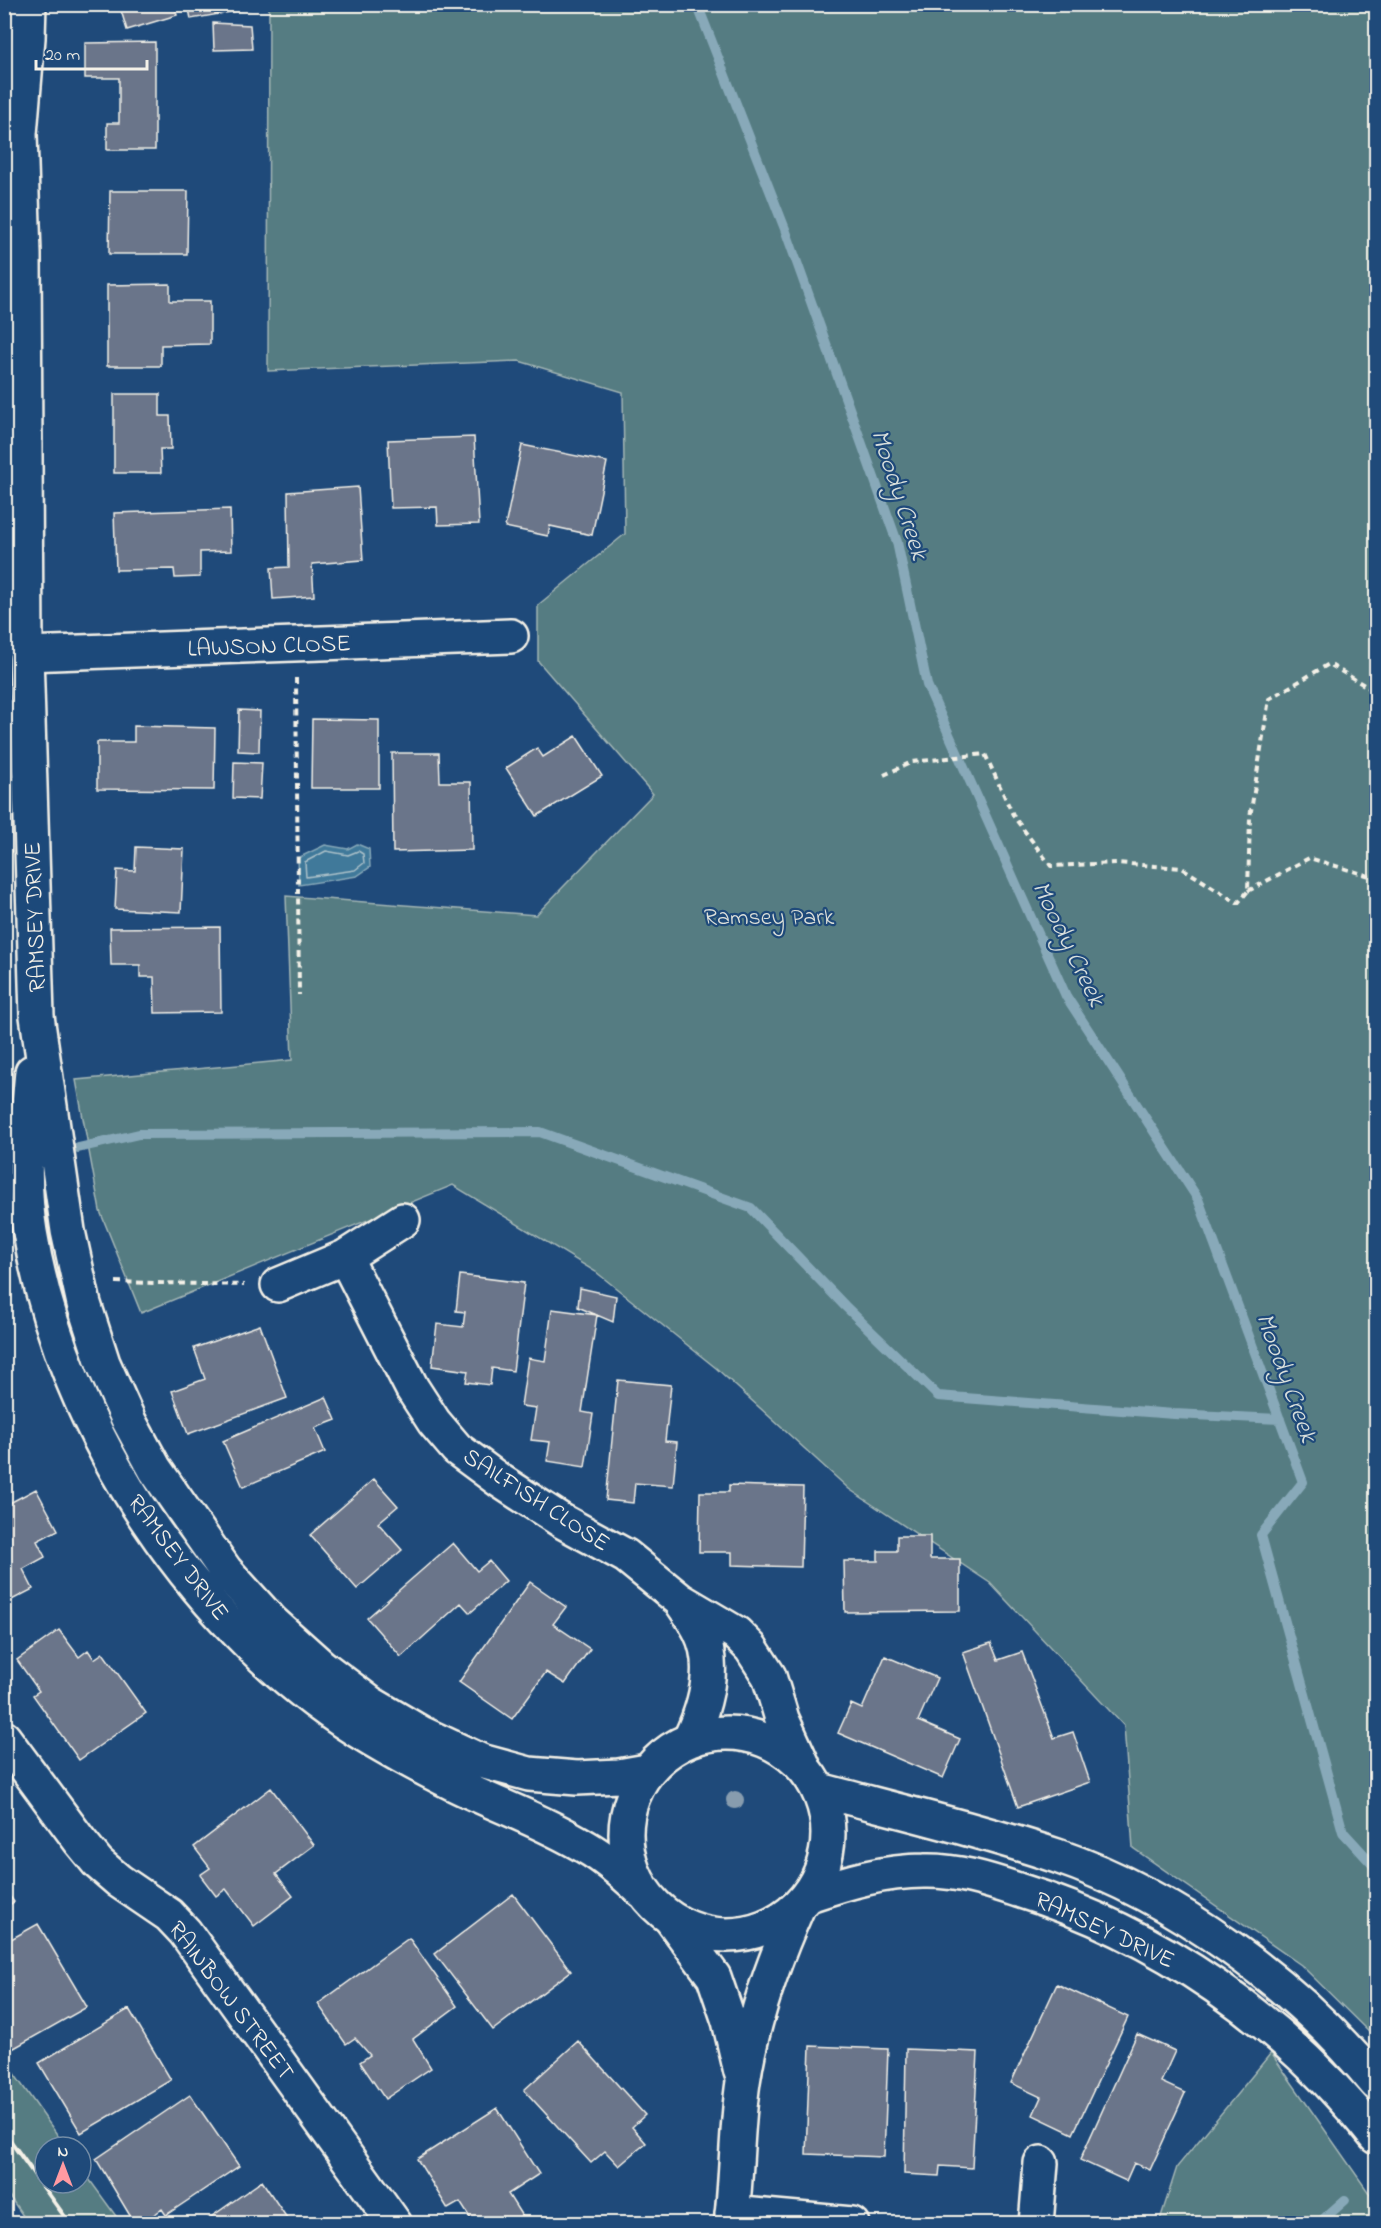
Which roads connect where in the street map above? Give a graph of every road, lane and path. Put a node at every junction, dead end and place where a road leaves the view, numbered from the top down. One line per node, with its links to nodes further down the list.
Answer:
1 (6, 4): 3 (main road, RAMSEY DRIVE)
2 (29, 4): 3 (main road, RAMSEY DRIVE)
3 (20, 134): 4 (main road, RAMSEY DRIVE)
4 (14, 256): 7 (main road, RAMSEY DRIVE)
5 (511, 636): 6 (main road, LAWSON CLOSE)
6 (296, 645): 7 (main road, LAWSON CLOSE); 12 (path)
7 (26, 654): 13 (main road, RAMSEY DRIVE)
8 (1377, 692): 11 (path)
9 (884, 775): 11 (path)
10 (1377, 878): 11 (path)
11 (1248, 891)
12 (299, 995)
13 (37, 1016): 16 (main road, RAMSEY DRIVE); 23 (main road, RAMSEY DRIVE)
14 (403, 1220): 15 (main road)
15 (345, 1257): 17 (main road); 18 (main road, SAILFISH CLOSE)
16 (79, 1282): 17 (path); 21 (main road, RAMSEY DRIVE)
17 (278, 1285)
18 (680, 1600): 20 (main road, SAILFISH CLOSE); 22 (main road, SAILFISH CLOSE)
19 (4, 1738): 31 (main road, RAINBOW STREET)
20 (690, 1739): 21 (main road); 22 (main road)
21 (647, 1771): 23 (main road)
22 (811, 1778): 24 (main road); 27 (main road, RAMSEY DRIVE)
23 (642, 1891): 25 (main road)
24 (803, 1902): 25 (main road); 26 (main road); 28 (main road, RAMSEY DRIVE)
25 (672, 1920): 26 (main road)
26 (743, 2082): 30 (main road)
27 (1377, 2083)
28 (1377, 2137)
29 (1041, 2163): 33 (main road)
30 (731, 2218): 32 (main road)
31 (395, 2223)
32 (852, 2223)
33 (1036, 2223)

